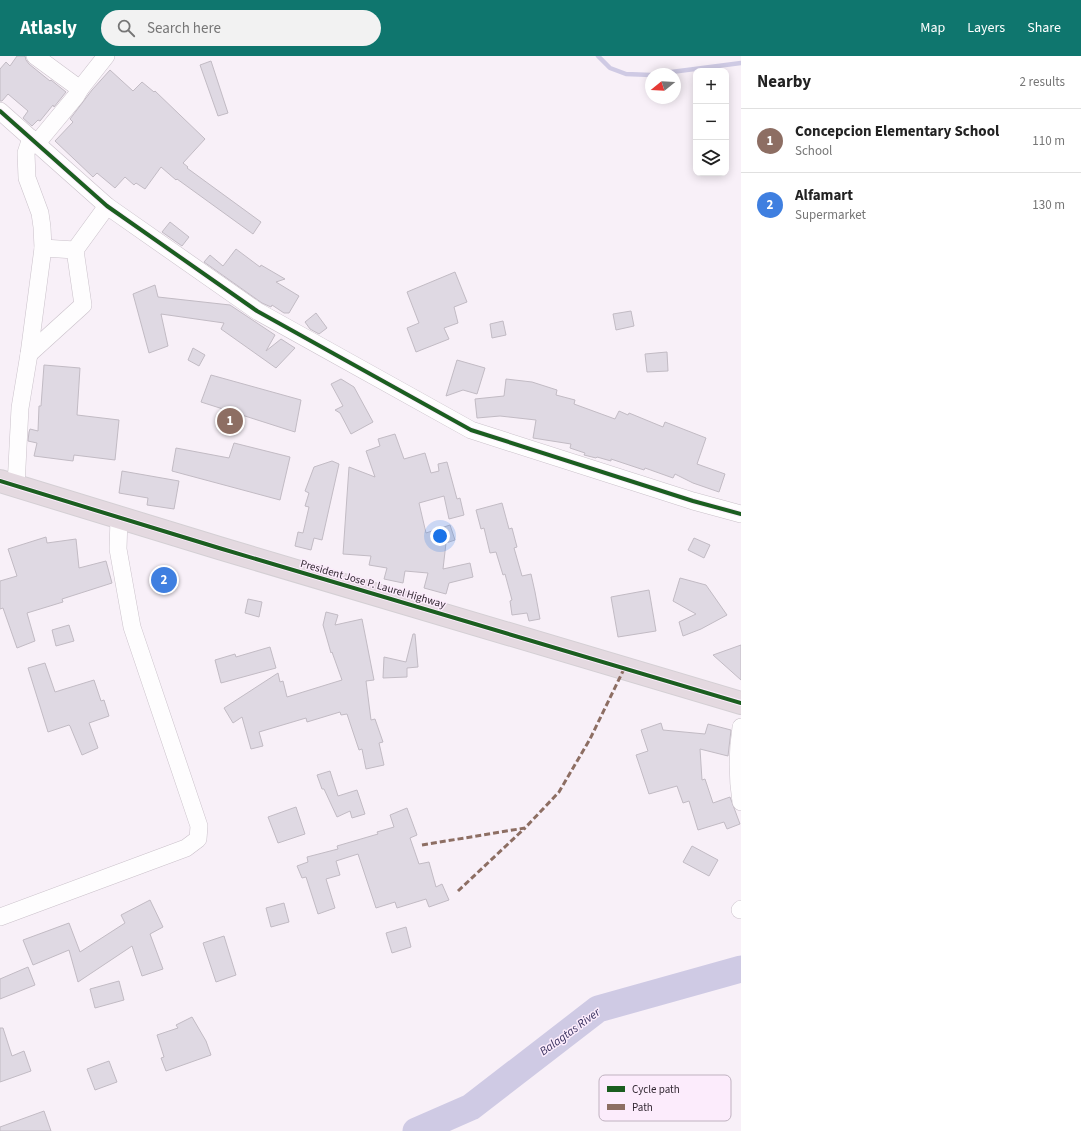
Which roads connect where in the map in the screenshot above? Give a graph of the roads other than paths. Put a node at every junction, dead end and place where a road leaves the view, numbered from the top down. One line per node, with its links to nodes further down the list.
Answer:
1 (35, 56): 3 (street)
2 (106, 56): 3 (street)
3 (80, 89): 5 (street)
4 (4, 120): 5 (street)
5 (34, 140): 6 (street); 7 (street)
6 (107, 206): 8 (street); 11 (street)
7 (42, 248): 8 (street); 9 (street)
8 (75, 250): 9 (street)
9 (29, 354): 10 (street)
10 (8, 484): 12 (highway, President Jose P. Laurel Highway)
11 (741, 514)
12 (118, 518): 13 (highway, President Jose P. Laurel Highway); 16 (street)
13 (741, 703)
14 (741, 728): 15 (street)
15 (741, 802)
16 (0, 916)

